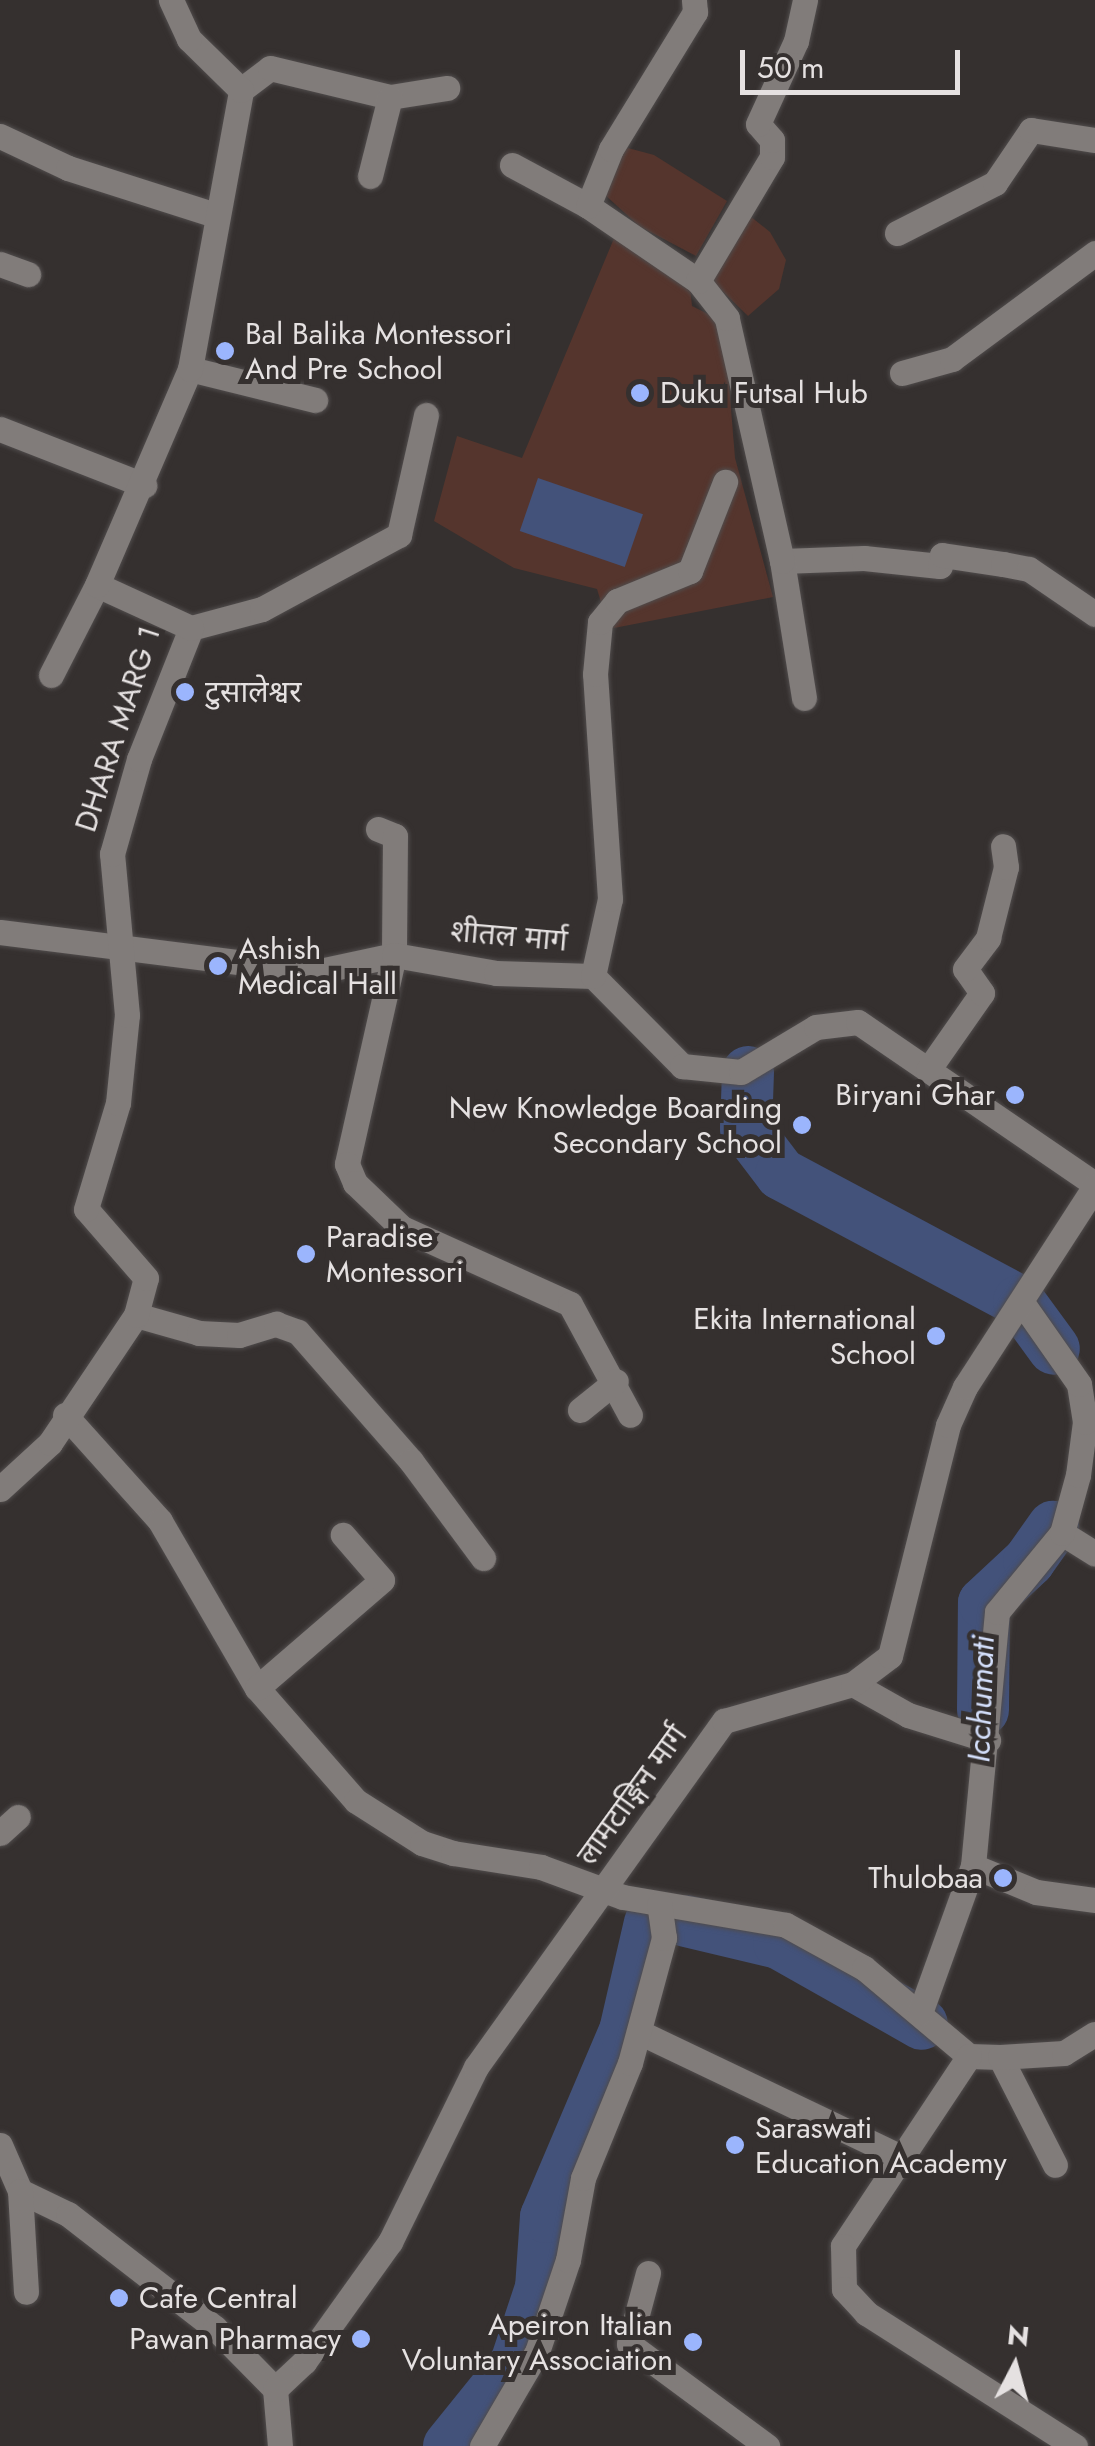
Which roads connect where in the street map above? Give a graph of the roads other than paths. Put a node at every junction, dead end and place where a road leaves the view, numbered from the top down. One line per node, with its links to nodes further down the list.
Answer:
1 (171, 0): 5 (street)
2 (694, 0): 11 (street)
3 (804, 0): 17 (street)
4 (447, 88): 6 (street)
5 (241, 90): 6 (street); 12 (street)
6 (390, 97): 10 (street)
7 (0, 136): 12 (street)
8 (1095, 140): 13 (street)
9 (512, 165): 11 (street)
10 (370, 176)
11 (588, 206): 17 (street)
12 (218, 216): 18 (street)
13 (897, 233)
14 (1095, 253): 19 (street)
15 (0, 264): 16 (street)
16 (28, 274)
17 (698, 281): 25 (street)
18 (190, 369): 20 (street); 24 (street)
19 (902, 373)
20 (315, 400)
21 (426, 415): 28 (street)
22 (0, 429): 24 (street)
23 (725, 482): 36 (street)
24 (144, 485): 26 (street)
25 (782, 561): 27 (street); 30 (street)
26 (97, 585): 28 (street, DHARA MARG 1); 29 (street)
27 (1095, 614)
28 (191, 628): 34 (street, DHARA MARG 1)
29 (50, 675)
30 (804, 698)
31 (378, 829): 35 (street)
32 (1004, 846): 37 (street)
33 (0, 932): 34 (street, शीतल मार्ग)
34 (124, 949): 35 (street, शीतल मार्ग); 40 (street, DHARA MARG 1)
35 (394, 955): 36 (street, शीतल मार्ग); 41 (street)
36 (593, 976): 37 (street, शीतल मार्ग)
37 (928, 1070): 38 (street, शीतल मार्ग)
38 (1095, 1185): 39 (street, लामटाङ्गिन मार्ग)
39 (1022, 1304): 46 (street); 50 (street, लामटाङ्गिन मार्ग)
40 (136, 1315): 43 (street); 49 (street)
41 (616, 1381): 42 (street); 44 (street)
42 (580, 1410)
43 (65, 1415): 45 (street); 51 (street)
44 (630, 1415)
45 (0, 1489)
46 (1062, 1533): 48 (street); 52 (street)
47 (343, 1535): 51 (street)
48 (1095, 1554)
49 (483, 1558)
50 (853, 1684): 52 (street); 54 (street, लामटाङ्गिन मार्ग)
51 (257, 1688): 54 (street)
52 (988, 1740): 53 (street)
53 (973, 1866): 55 (street); 57 (street)
54 (604, 1887): 56 (street); 68 (street, लामटाङ्गिन मार्ग)
55 (1095, 1900)
56 (659, 1904): 57 (street); 58 (street)
57 (920, 2013): 60 (street)
58 (639, 2032): 63 (street); 70 (street)
59 (1095, 2034): 61 (street)
60 (969, 2056): 61 (street); 63 (street)
61 (1000, 2057): 64 (street)
62 (0, 2145): 65 (street)
63 (899, 2156): 72 (street)
64 (1054, 2165)
65 (20, 2191): 67 (street); 68 (street)
66 (648, 2273): 71 (street)
67 (26, 2292)
68 (275, 2389): 69 (street)
69 (280, 2446)
70 (482, 2446)
71 (766, 2446)
72 (1075, 2446)

